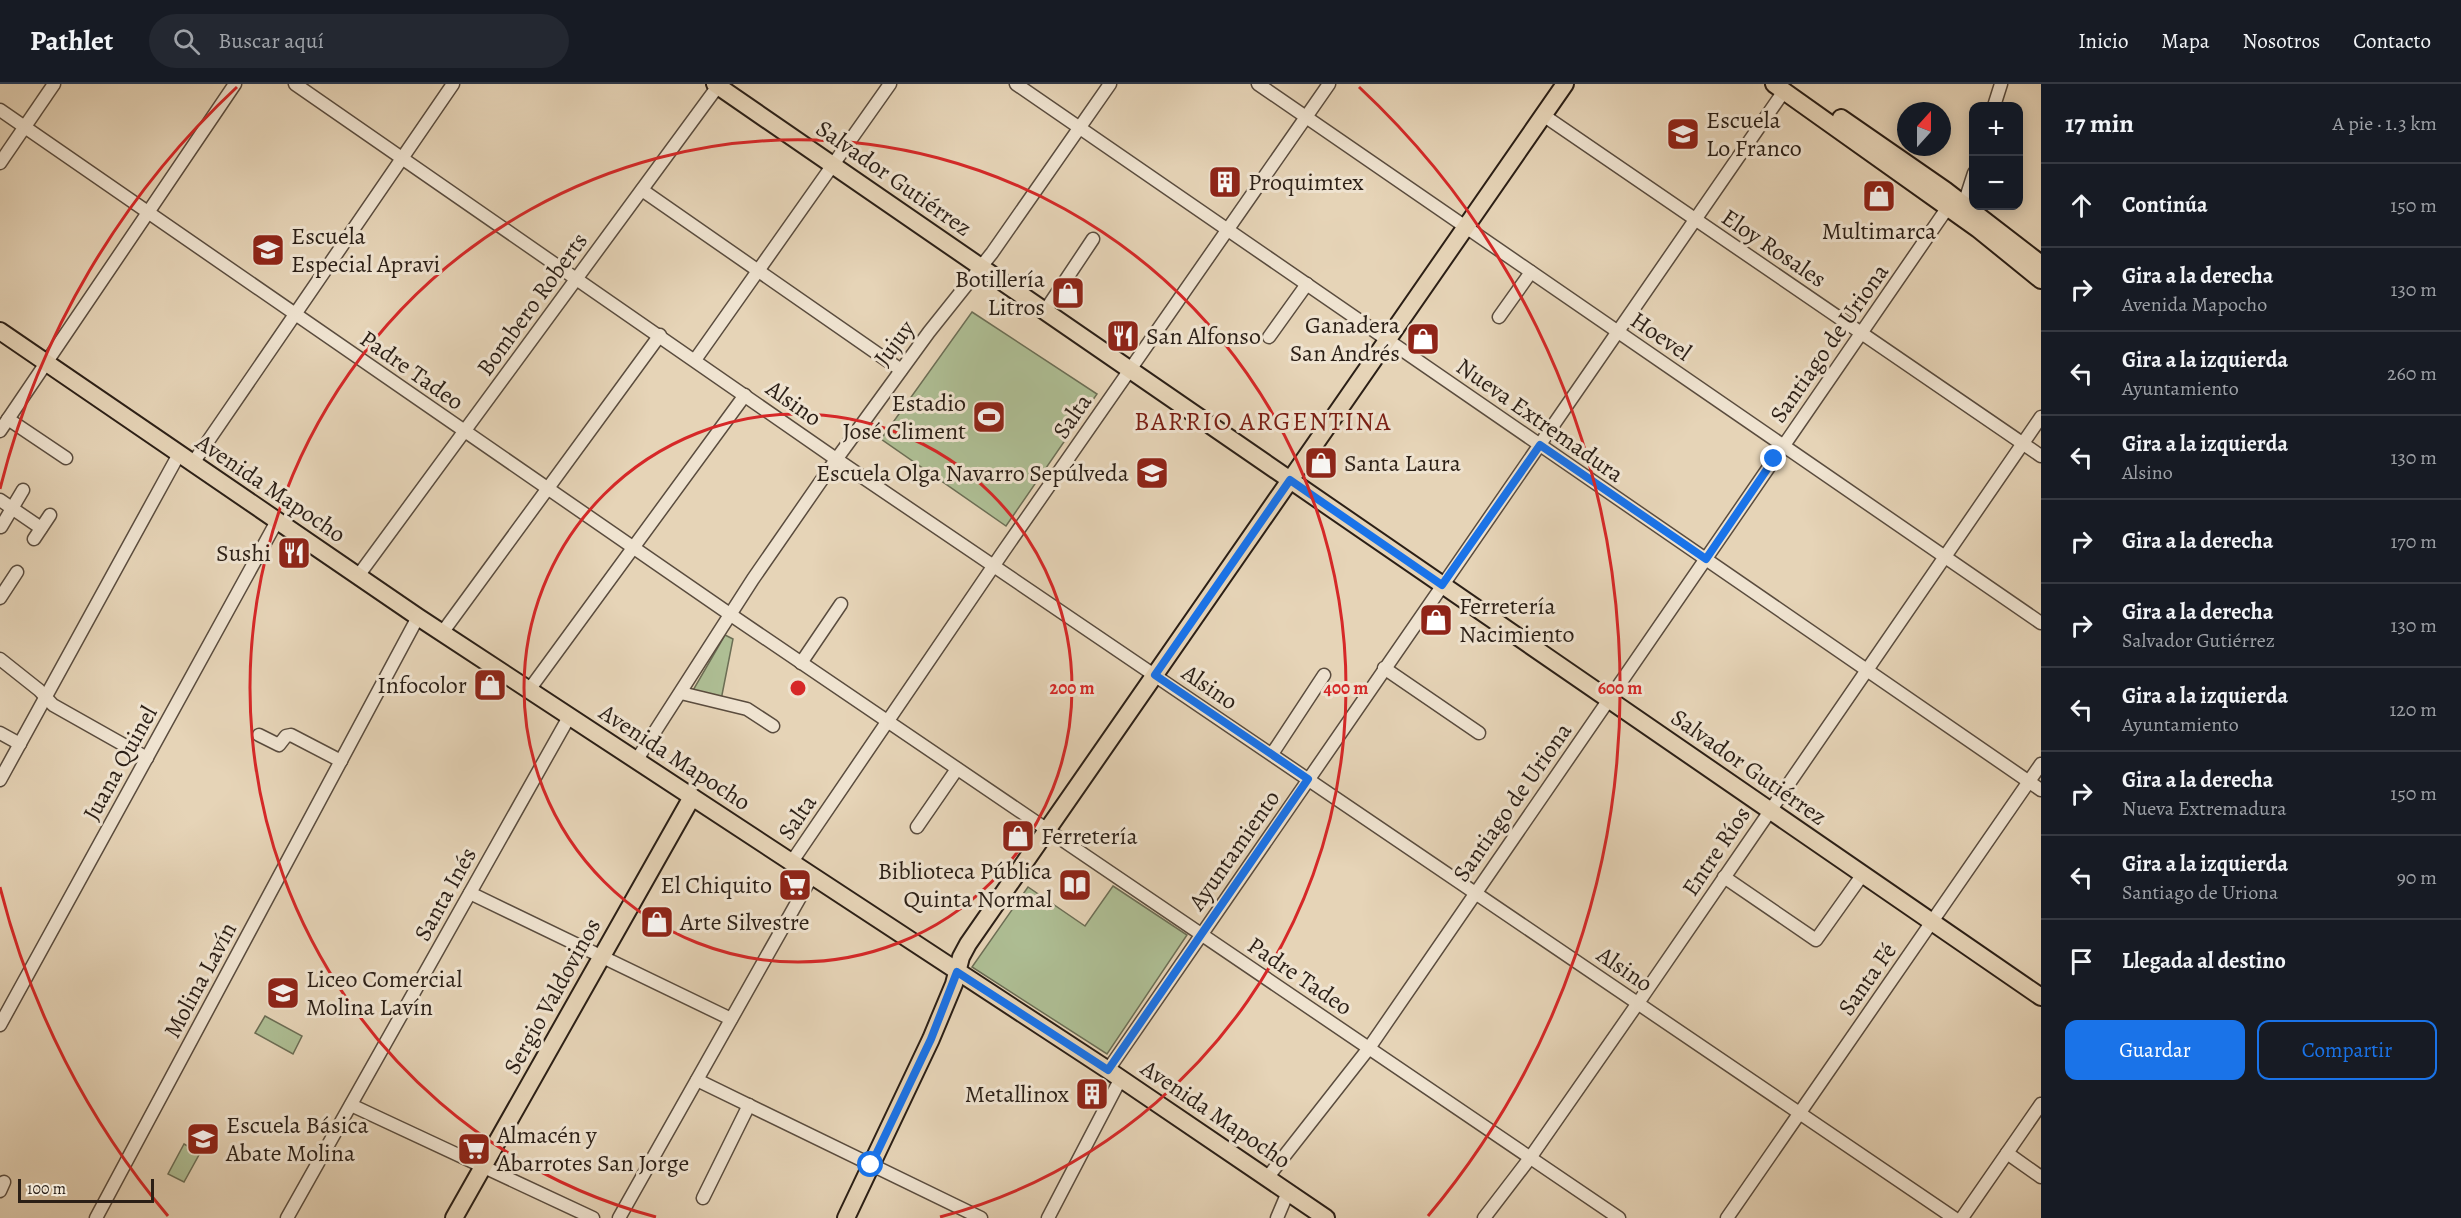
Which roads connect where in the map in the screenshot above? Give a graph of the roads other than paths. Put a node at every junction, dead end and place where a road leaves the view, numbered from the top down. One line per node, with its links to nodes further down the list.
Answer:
1 (54, 84): 18 (street)
2 (235, 84): 26 (street)
3 (295, 84): 20 (street, Alsino)
4 (453, 84): 20 (street)
5 (890, 84): 22 (street)
6 (1016, 84): 19 (street, Nueva Extremadura)
7 (1110, 84): 19 (street, Jujuy)
8 (1258, 84): 17 (street, Hoevel)
9 (1329, 84): 17 (street, Salta)
10 (1565, 84): 16 (main road)
11 (2001, 84): 14 (street)
12 (717, 85): 22 (main road, Salvador Gutiérrez); 24 (street, Bombero Roberts)
13 (1784, 86): 25 (main road); 27 (street, Ayuntamiento)
14 (1995, 102)
15 (0, 110): 18 (street, Padre Tadeo)
16 (1544, 115): 27 (street, Eloy Rosales); 28 (main road)
17 (1306, 117): 28 (street, Hoevel); 29 (street, Salta)
18 (24, 127): 21 (street); 26 (street, Padre Tadeo)
19 (1079, 128): 29 (street, Nueva Extremadura); 32 (street, Jujuy)
20 (402, 158): 35 (street, Alsino); 39 (street)
21 (0, 163)
22 (834, 166): 32 (main road, Salvador Gutiérrez); 33 (street)
23 (1969, 182): 25 (street, Santiago de Uriona)
24 (642, 190): 33 (street); 35 (street, Bombero Roberts)
25 (1956, 206): 31 (main road); 36 (main road); 43 (street, Santiago de Uriona)
26 (148, 212): 39 (street, Padre Tadeo); 48 (street)
27 (1696, 220): 42 (street, Ayuntamiento); 43 (street, Eloy Rosales)
28 (1466, 227): 34 (street, Hoevel); 46 (main road)
29 (1228, 230): 37 (street, Nueva Extremadura); 50 (street, Salta)
30 (1093, 239): 38 (street)
31 (2041, 264)
32 (980, 266): 38 (main road, Salvador Gutiérrez); 49 (street, Jujuy)
33 (759, 271): 47 (street); 49 (street)
34 (1531, 272): 40 (street); 42 (street, Hoevel)
35 (576, 278): 44 (street, Alsino); 55 (street, Bombero Roberts)
36 (2041, 280)
37 (1307, 284): 45 (street); 46 (street, Nueva Extremadura)
38 (1045, 311): 50 (main road, Salvador Gutiérrez)
39 (295, 314): 55 (street, Padre Tadeo); 61 (street)
40 (1498, 317)
41 (0, 331): 48 (main road, Avenida Mapocho)
42 (1619, 332): 57 (street, Ayuntamiento); 58 (street, Hoevel)
43 (1861, 333): 56 (street, Eloy Rosales); 58 (street, Santiago de Uriona)
44 (660, 335): 47 (street, Alsino); 64 (street)
45 (1269, 337)
46 (1388, 340): 57 (street, Nueva Extremadura); 63 (main road)
47 (695, 360): 51 (street, Alsino)
48 (45, 362): 53 (street); 61 (main road, Avenida Mapocho)
49 (901, 370): 62 (street, Jujuy)
50 (1130, 370): 63 (main road, Salvador Gutiérrez); 74 (street, Salta)
51 (745, 395): 62 (street, Alsino); 71 (street)
52 (2041, 417): 56 (street, Entre Ríos)
53 (8, 419): 54 (street); 60 (street)
54 (0, 430)
55 (464, 431): 64 (street, Padre Tadeo); 76 (street, Bombero Roberts)
56 (2022, 443): 59 (street, Eloy Rosales); 72 (street, Entre Ríos)
57 (1540, 445): 73 (street, Nueva Extremadura); 77 (street, Ayuntamiento)
58 (1783, 446): 72 (street, Hoevel); 73 (street, Santiago de Uriona)
59 (2041, 456)
60 (66, 458)
61 (186, 459): 69 (main road, Avenida Mapocho); 92 (street)
62 (837, 459): 74 (street, Alsino); 80 (street, Jujuy)
63 (1290, 480): 77 (main road, Salvador Gutiérrez); 88 (main road)
64 (548, 489): 71 (street, Padre Tadeo); 83 (street)
65 (23, 490): 67 (street)
66 (0, 500): 67 (street)
67 (12, 508): 68 (street); 70 (street)
68 (50, 516)
69 (278, 521): 76 (main road, Avenida Mapocho); 102 (street, Juana Quinel)
70 (1, 527)
71 (633, 548): 80 (street, Padre Tadeo); 90 (street)
72 (1944, 556): 82 (street, Hoevel); 87 (street, Entre Ríos)
73 (1706, 559): 87 (street, Nueva Extremadura); 93 (street, Santiago de Uriona)
74 (994, 566): 88 (street, Alsino); 95 (street, Salta)
75 (17, 572): 78 (street)
76 (358, 576): 81 (main road, Avenida Mapocho)
77 (1442, 585): 86 (street, Ayuntamiento); 93 (main road, Salvador Gutiérrez)
78 (0, 598)
79 (841, 604): 85 (street)
80 (731, 615): 85 (street, Padre Tadeo); 91 (street, Jujuy)
81 (418, 617): 83 (main road, Avenida Mapocho); 104 (street, Molina Lavín)
82 (2041, 622)
83 (442, 633): 90 (main road, Avenida Mapocho)
84 (0, 659): 92 (street)
85 (801, 663): 95 (street, Padre Tadeo)
86 (1384, 668): 98 (street); 107 (street, Ayuntamiento)
87 (1866, 669): 109 (street, Nueva Extremadura); 112 (street, Entre Ríos)
88 (1155, 675): 101 (street, Alsino); 114 (main road)
89 (1324, 675): 101 (street)
90 (530, 690): 94 (main road, Avenida Mapocho)
91 (681, 693): 96 (street); 103 (street, Jujuy)
92 (45, 697): 100 (street); 102 (street)
93 (1609, 699): 112 (main road, Salvador Gutiérrez); 120 (street, Santiago de Uriona)
94 (569, 717): 103 (main road, Avenida Mapocho); 119 (street, Santa Inés)
95 (888, 722): 106 (street, Padre Tadeo); 115 (street, Salta)
96 (773, 726)
97 (0, 733): 100 (street)
98 (1479, 733)
99 (259, 735): 104 (street)
100 (20, 744): 108 (street)
101 (1272, 754): 107 (street, Alsino)
102 (147, 758): 128 (street, Juana Quinel)
103 (636, 761): 111 (main road, Avenida Mapocho)
104 (341, 762): 144 (street, Molina Lavín)
105 (2041, 764): 109 (street, Santa Fé)
106 (957, 769): 113 (street); 114 (street, Padre Tadeo)
107 (1308, 779): 120 (street, Alsino); 122 (street, Ayuntamiento)
108 (0, 780)
109 (2029, 781): 110 (street, Nueva Extremadura); 121 (street, Santa Fé)
110 (2041, 790)
111 (692, 797): 115 (main road, Avenida Mapocho); 123 (main road, Sergio Valdovinos)
112 (1770, 810): 116 (main road, Salvador Gutiérrez); 118 (street, Entre Ríos)
113 (917, 827)
114 (1047, 830): 122 (street, Padre Tadeo); 124 (main road)
115 (791, 863): 117 (main road, Avenida Mapocho)
116 (1863, 874): 118 (street); 121 (main road, Salvador Gutiérrez)
117 (812, 876): 124 (main road, Avenida Mapocho); 127 (street)
118 (1724, 877): 126 (street, Entre Ríos)
119 (470, 893): 123 (street); 133 (street, Santa Inés)
120 (1475, 893): 126 (street, Alsino); 129 (street, Santiago de Uriona)
121 (1932, 922): 125 (main road, Salvador Gutiérrez); 135 (street, Santa Fé)
122 (1201, 934): 129 (street, Padre Tadeo); 130 (street, Ayuntamiento)
123 (602, 957): 127 (street); 139 (main road, Sergio Valdovinos)
124 (957, 972): 130 (main road, Avenida Mapocho); 138 (main road)
125 (2041, 997)
126 (1638, 1003): 135 (street, Alsino); 137 (street, Entre Ríos)
127 (731, 1019): 131 (street)
128 (0, 1025)
129 (1369, 1048): 137 (street, Padre Tadeo); 141 (street, Santiago de Uriona)
130 (1114, 1074): 141 (main road, Avenida Mapocho); 151 (street, Ayuntamiento)
131 (697, 1080): 134 (street); 148 (street)
132 (2041, 1104): 136 (street)
133 (351, 1105): 139 (street); 145 (street, Santa Inés)
134 (749, 1105): 138 (street); 143 (street)
135 (1800, 1113): 156 (street, Santa Fé); 157 (street, Alsino)
136 (2007, 1154): 140 (street); 158 (street)
137 (1530, 1158): 154 (street, Entre Ríos); 155 (street, Padre Tadeo)
138 (871, 1165): 149 (main road); 150 (street)
139 (483, 1166): 146 (main road, Sergio Valdovinos); 147 (street)
140 (2041, 1177)
141 (1268, 1178): 142 (main road, Avenida Mapocho)
142 (1288, 1192): 152 (street); 153 (main road, Avenida Mapocho)
143 (703, 1198)
144 (96, 1218)
145 (287, 1218)
146 (454, 1218)
147 (593, 1218)
148 (619, 1218)
149 (846, 1218)
150 (981, 1218)
151 (1048, 1218)
152 (1277, 1218)
153 (1326, 1218)
154 (1484, 1218)
155 (1620, 1218)
156 (1727, 1218)
157 (1954, 1218)
158 (1962, 1218)

